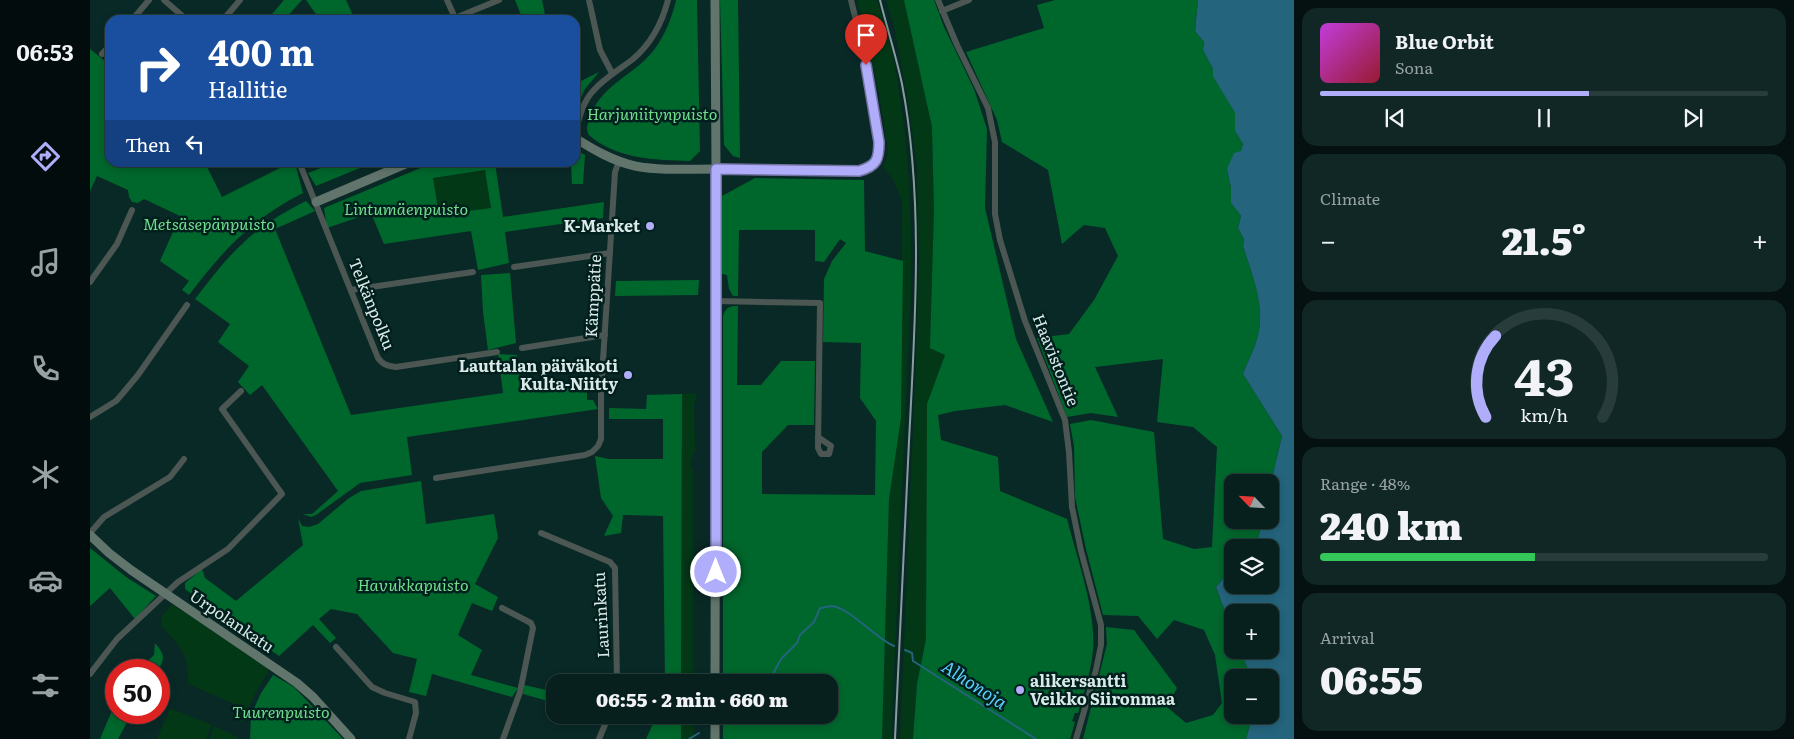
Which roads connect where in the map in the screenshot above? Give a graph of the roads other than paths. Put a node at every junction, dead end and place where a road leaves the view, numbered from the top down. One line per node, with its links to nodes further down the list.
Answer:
1 (149, 0): 13 (street)
2 (164, 0): 14 (street)
3 (240, 0): 15 (street)
4 (447, 0): 16 (street)
5 (499, 0): 17 (street)
6 (589, 0): 20 (street)
7 (668, 0): 20 (street)
8 (715, 0): 26 (main road)
9 (851, 0): 26 (street)
10 (938, 0): 12 (street, Haavistontie)
11 (969, 0): 12 (street)
12 (942, 11): 59 (street, Haavistontie)
13 (136, 15)
14 (181, 15)
15 (227, 15)
16 (454, 15)
17 (462, 15)
18 (105, 51): 19 (street)
19 (102, 54)
20 (612, 73): 21 (street)
21 (580, 116)
22 (580, 141): 23 (main road)
23 (618, 161): 26 (main road); 29 (street, Kämppätie)
24 (301, 167): 27 (street, Telkänpolku)
25 (398, 167): 27 (main road)
26 (716, 169): 34 (main road)
27 (316, 202): 33 (street, Telkänpolku)
28 (132, 210): 32 (street)
29 (610, 253): 30 (street); 36 (street, Kämppätie)
30 (514, 266)
31 (473, 272): 33 (street)
32 (90, 282)
33 (351, 290): 38 (street, Telkänpolku)
34 (715, 301): 41 (street); 51 (main road)
35 (187, 304): 40 (street)
36 (605, 334): 37 (street); 43 (street, Kämppätie)
37 (522, 348)
38 (497, 352)
39 (241, 391): 46 (street)
40 (90, 417)
41 (818, 437)
42 (184, 459): 45 (street)
43 (436, 478)
44 (541, 533): 50 (street, Laurinkatu)
45 (90, 534): 46 (main road, Urpolankatu)
46 (166, 594): 49 (street); 54 (main road, Urpolankatu)
47 (502, 608): 56 (street)
48 (336, 647): 55 (street)
49 (90, 674)
50 (617, 674)
51 (715, 674)
52 (605, 724): 57 (street)
53 (715, 724): 58 (main road)
54 (351, 739)
55 (409, 739)
56 (503, 739)
57 (599, 739)
58 (715, 739)
59 (1076, 739)

